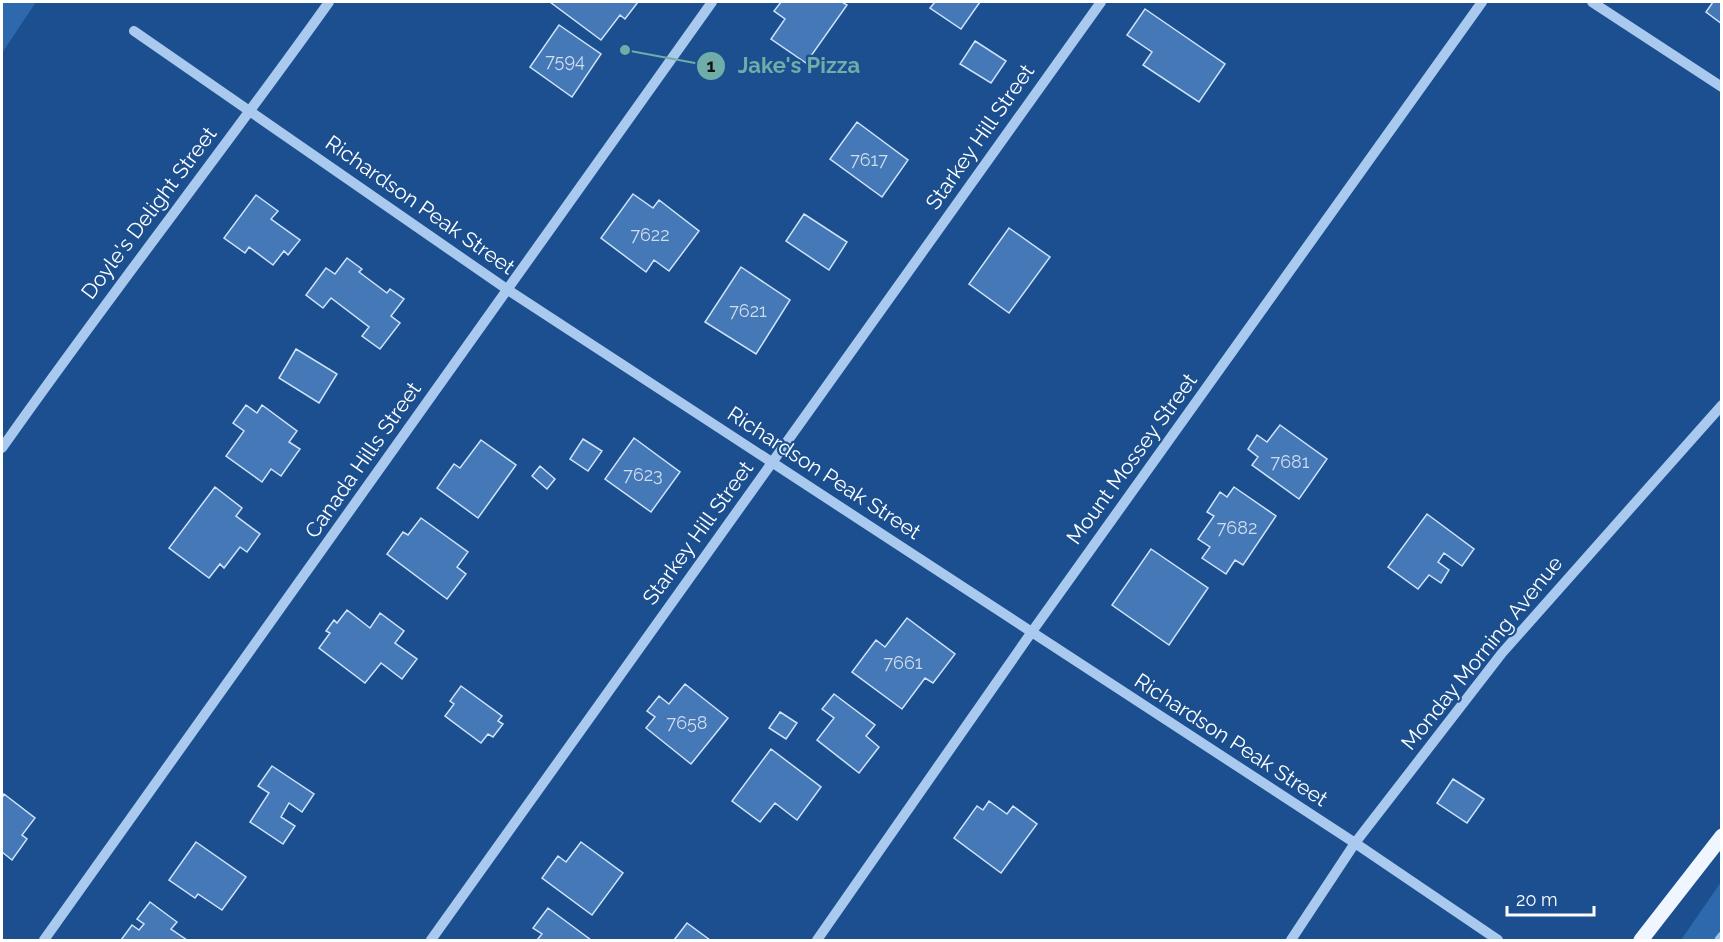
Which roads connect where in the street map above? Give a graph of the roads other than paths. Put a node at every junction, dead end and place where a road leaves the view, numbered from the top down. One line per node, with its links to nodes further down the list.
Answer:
1 (328, 2): 8 (street, Doyle's Delight Street)
2 (712, 2): 9 (street, Canada Hills Street)
3 (1101, 2): 12 (street, Starkey Hill Street)
4 (1482, 2): 13 (street, Mount Mossey Street)
5 (1592, 2): 7 (street)
6 (134, 31): 8 (street, Richardson Peak Street)
7 (1722, 87)
8 (250, 112): 9 (street, Richardson Peak Street); 11 (street, Doyle's Delight Street)
9 (508, 290): 12 (street, Richardson Peak Street); 16 (street, Canada Hills Street)
10 (1722, 405): 14 (street, Monday Morning Avenue)
11 (2, 448)
12 (773, 462): 13 (street, Richardson Peak Street); 17 (street, Starkey Hill Street)
13 (1031, 633): 14 (street, Richardson Peak Street); 18 (street, Mount Mossey Street)
14 (1355, 843): 19 (street, Monday Morning Avenue); 20 (street, Richardson Peak Street)
15 (1720, 843): 21 (main road)
16 (45, 940)
17 (431, 940)
18 (817, 940)
19 (1292, 940)
20 (1498, 940)
21 (1641, 940)

